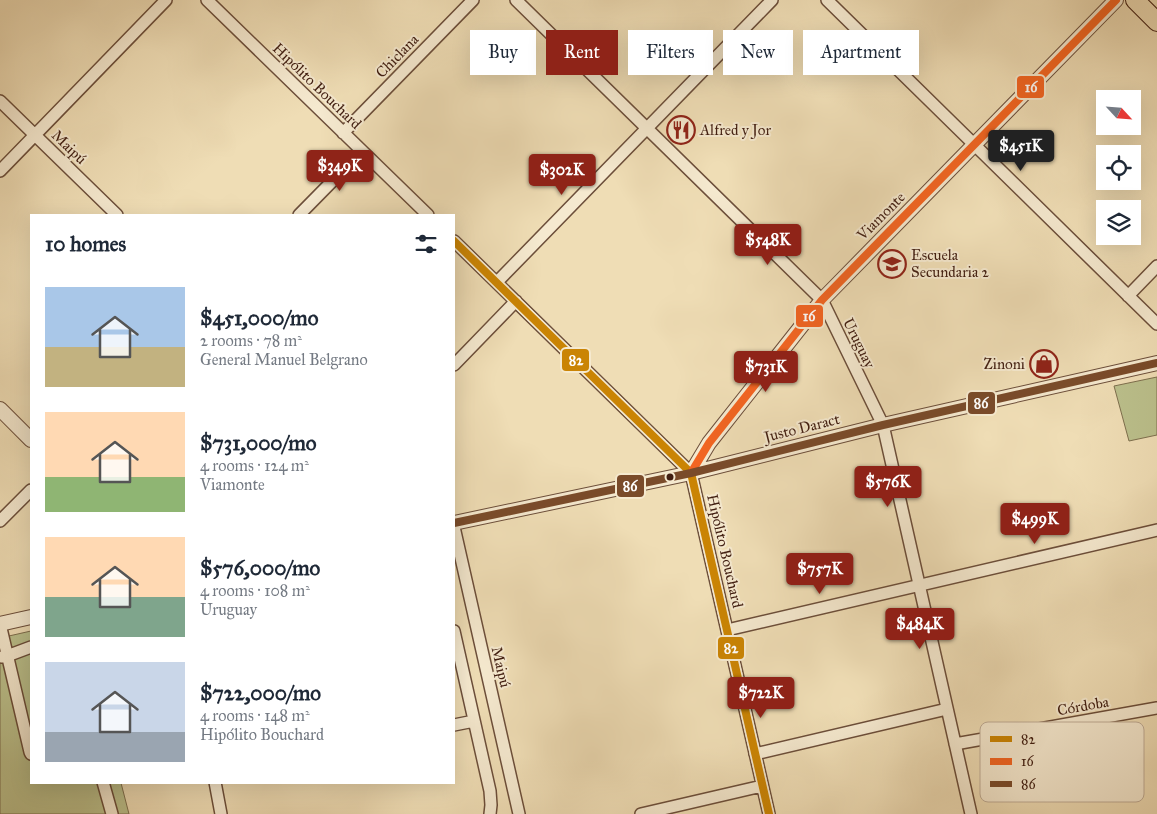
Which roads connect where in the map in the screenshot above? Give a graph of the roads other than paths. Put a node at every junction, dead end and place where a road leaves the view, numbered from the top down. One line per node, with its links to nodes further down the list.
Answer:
1 (166, 0): 13 (street)
2 (207, 0): 12 (street, Hipólito Bouchard)
3 (473, 0): 12 (street, Chiclana)
4 (516, 0): 11 (street, Uruguay)
5 (772, 0): 11 (street)
6 (827, 0): 14 (street)
7 (1116, 0): 14 (street, Viamonte)
8 (1135, 0): 9 (main road)
9 (1157, 22)
10 (0, 101): 13 (street, Maipú)
11 (647, 129): 22 (street); 24 (street, Uruguay)
12 (343, 133): 15 (street, Hipólito Bouchard)
13 (35, 135): 16 (street); 17 (street, Maipú)
14 (974, 145): 23 (street); 24 (street, Viamonte)
15 (362, 151): 18 (street); 19 (street, Hipólito Bouchard)
16 (0, 171)
17 (116, 214)
18 (301, 214)
19 (427, 214)
20 (455, 242): 22 (street)
21 (1157, 266): 23 (street)
22 (497, 282): 25 (street)
23 (1128, 296): 26 (street)
24 (822, 300): 30 (street, Uruguay); 32 (street, Viamonte)
25 (516, 301): 28 (street); 32 (street)
26 (1157, 324)
27 (1157, 363): 30 (street, Justo Daract)
28 (455, 364)
29 (0, 409): 31 (street)
30 (883, 425): 32 (street, Justo Daract); 38 (street, Uruguay)
31 (30, 439)
32 (691, 473): 35 (street, Justo Daract); 41 (street, Hipólito Bouchard)
33 (30, 491): 34 (street)
34 (0, 522)
35 (455, 525)
36 (455, 529): 60 (street, Maipú)
37 (1157, 530): 38 (street)
38 (919, 586): 41 (street); 46 (street, Uruguay)
39 (30, 617): 40 (street)
40 (0, 624): 44 (street)
41 (727, 630): 53 (street, Hipólito Bouchard)
42 (455, 636): 47 (street)
43 (30, 647): 44 (street)
44 (4, 657): 52 (street)
45 (1157, 708): 48 (street, Córdoba)
46 (947, 709): 51 (street, Uruguay); 53 (street)
47 (474, 721): 49 (street); 59 (street)
48 (1078, 722)
49 (455, 725)
50 (980, 740): 51 (street, Córdoba)
51 (955, 744): 63 (street, Uruguay)
52 (30, 752)
53 (755, 754): 56 (street, Hipólito Bouchard)
54 (104, 784): 57 (street)
55 (215, 784): 58 (street)
56 (762, 786): 61 (street); 62 (street, Hipólito Bouchard)
57 (112, 814)
58 (221, 814)
59 (490, 814)
60 (519, 814)
61 (641, 814)
62 (769, 814)
63 (971, 814)

